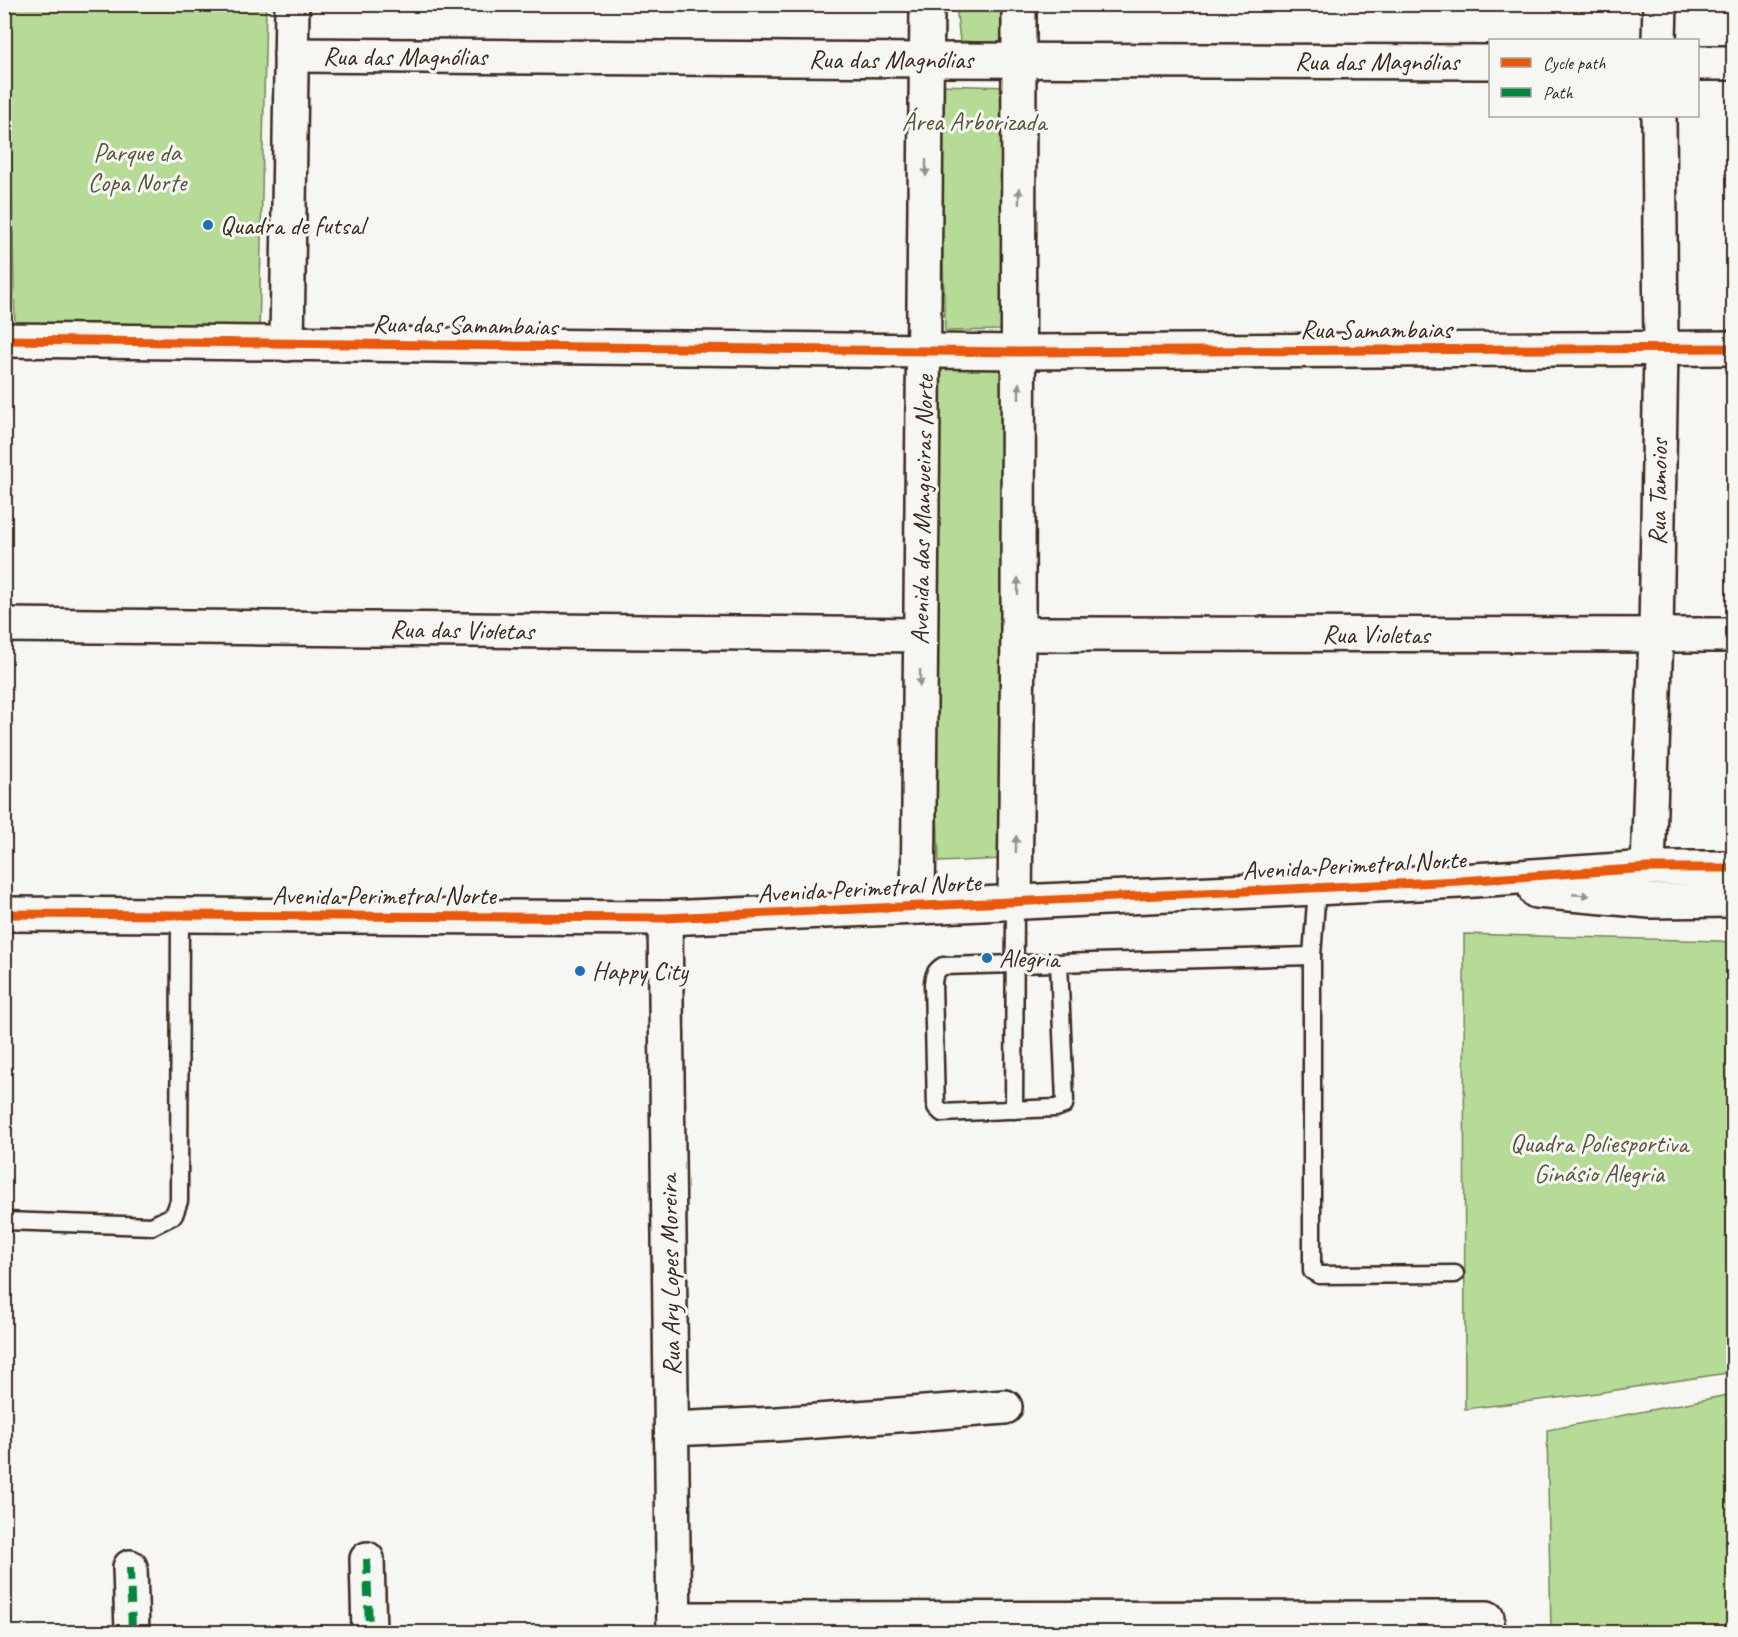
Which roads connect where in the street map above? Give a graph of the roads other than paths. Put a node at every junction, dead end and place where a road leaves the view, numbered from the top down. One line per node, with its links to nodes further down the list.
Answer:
1 (292, 4): 6 (street)
2 (927, 4): 8 (street, Avenida das Mangueiras Norte)
3 (1019, 4): 7 (street)
4 (1660, 4): 5 (street)
5 (1659, 39)
6 (291, 55): 8 (street, Rua das Magnólias); 14 (street)
7 (1019, 59): 8 (street, Rua das Magnólias); 9 (street, Rua das Magnólias); 18 (street, one-way to 7)
8 (927, 60): 17 (street, Avenida das Mangueiras Norte, one-way to 17)
9 (1489, 62)
10 (1699, 63): 11 (street)
11 (1734, 63)
12 (1659, 117): 15 (street, Rua Tamoios)
13 (4, 340): 14 (street, Rua das Samambaias)
14 (287, 345): 17 (street, Rua das Samambaias)
15 (1661, 348): 16 (street, Rua Samambaias); 18 (street, Rua Samambaias); 21 (street, Rua Tamoios)
16 (1734, 348)
17 (925, 351): 18 (street, Rua das Samambaias); 22 (street, Avenida das Mangueiras Norte)
18 (1019, 352): 20 (street, one-way to 18)
19 (4, 625): 22 (street, Rua das Violetas)
20 (1018, 634): 21 (street, Rua Violetas); 29 (street, one-way to 20)
21 (1656, 634): 23 (street, Rua Violetas); 24 (street, Rua Tamoios)
22 (920, 635): 30 (street, Avenida das Mangueiras Norte, one-way to 30)
23 (1734, 635)
24 (1648, 868): 25 (street, Avenida Perimetral Norte); 26 (street, Avenida Perimetral Norte)
25 (1734, 868)
26 (1460, 881): 27 (street, Avenida Perimetral Norte); 28 (street, Avenida Perimetral Norte, one-way to 28)
27 (1317, 888): 29 (street, Avenida Perimetral Norte); 34 (lane)
28 (1734, 900)
29 (1015, 903): 30 (street, Avenida Perimetral Norte); 36 (lane)
30 (918, 907): 33 (street, Avenida Perimetral Norte)
31 (4, 914): 32 (street, Avenida Perimetral Norte)
32 (180, 915): 33 (street, Avenida Perimetral Norte); 38 (lane)
33 (665, 918): 41 (street, Rua Ary Lopes Moreira)
34 (1312, 956): 35 (lane); 39 (lane)
35 (1059, 963): 36 (lane); 37 (lane)
36 (1013, 965): 37 (lane); 37 (lane)
37 (1014, 1110)
38 (4, 1221)
39 (1455, 1274)
40 (1005, 1407): 41 (street)
41 (672, 1429): 45 (street, Rua Ary Lopes Moreira)
42 (367, 1559): 47 (street)
43 (130, 1568): 46 (street)
44 (1487, 1618): 45 (street)
45 (674, 1626)
46 (132, 1632)
47 (369, 1632)

